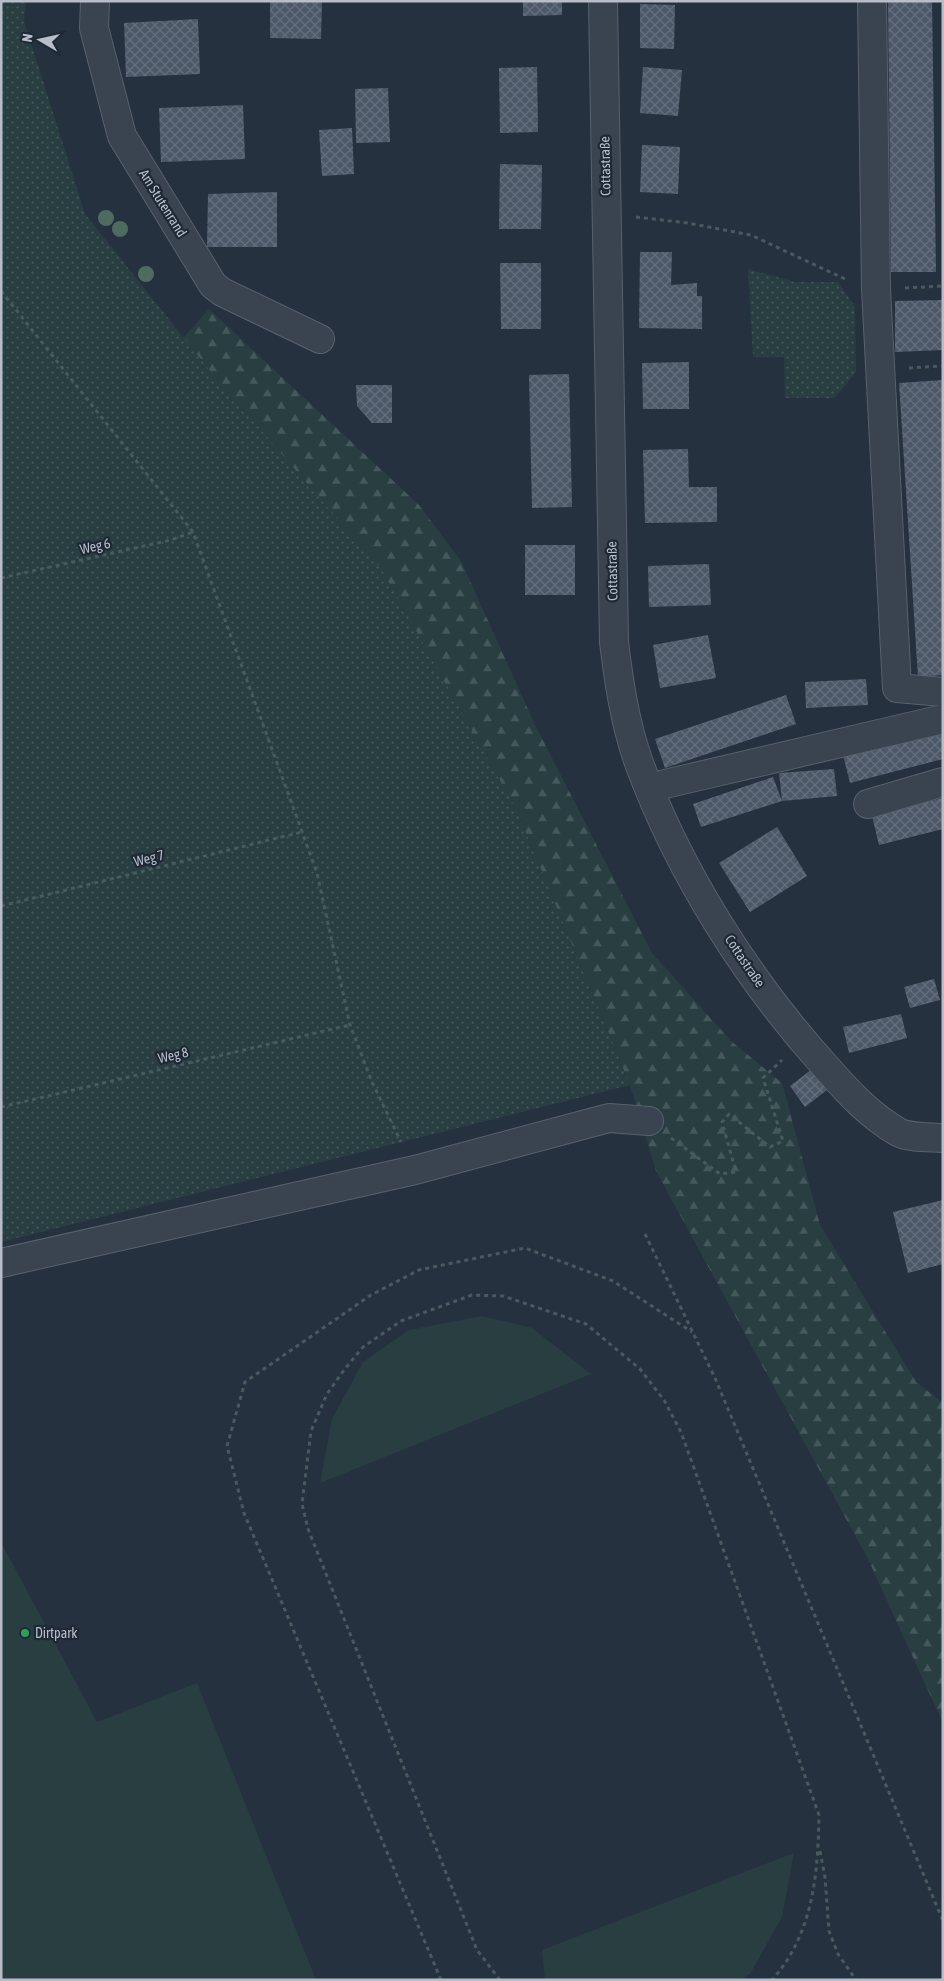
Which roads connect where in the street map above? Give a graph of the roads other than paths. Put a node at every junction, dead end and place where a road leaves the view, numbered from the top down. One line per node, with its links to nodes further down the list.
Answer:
1 (95, 1): 4 (street, Am Stutenrand)
2 (603, 1): 8 (street, Cottastraße)
3 (872, 1): 5 (street)
4 (320, 339)
5 (943, 692)
6 (943, 719): 8 (street)
7 (943, 782): 9 (street)
8 (650, 790): 11 (street, Cottastraße)
9 (868, 804)
10 (649, 1121): 12 (street)
11 (943, 1138)
12 (1, 1263)

